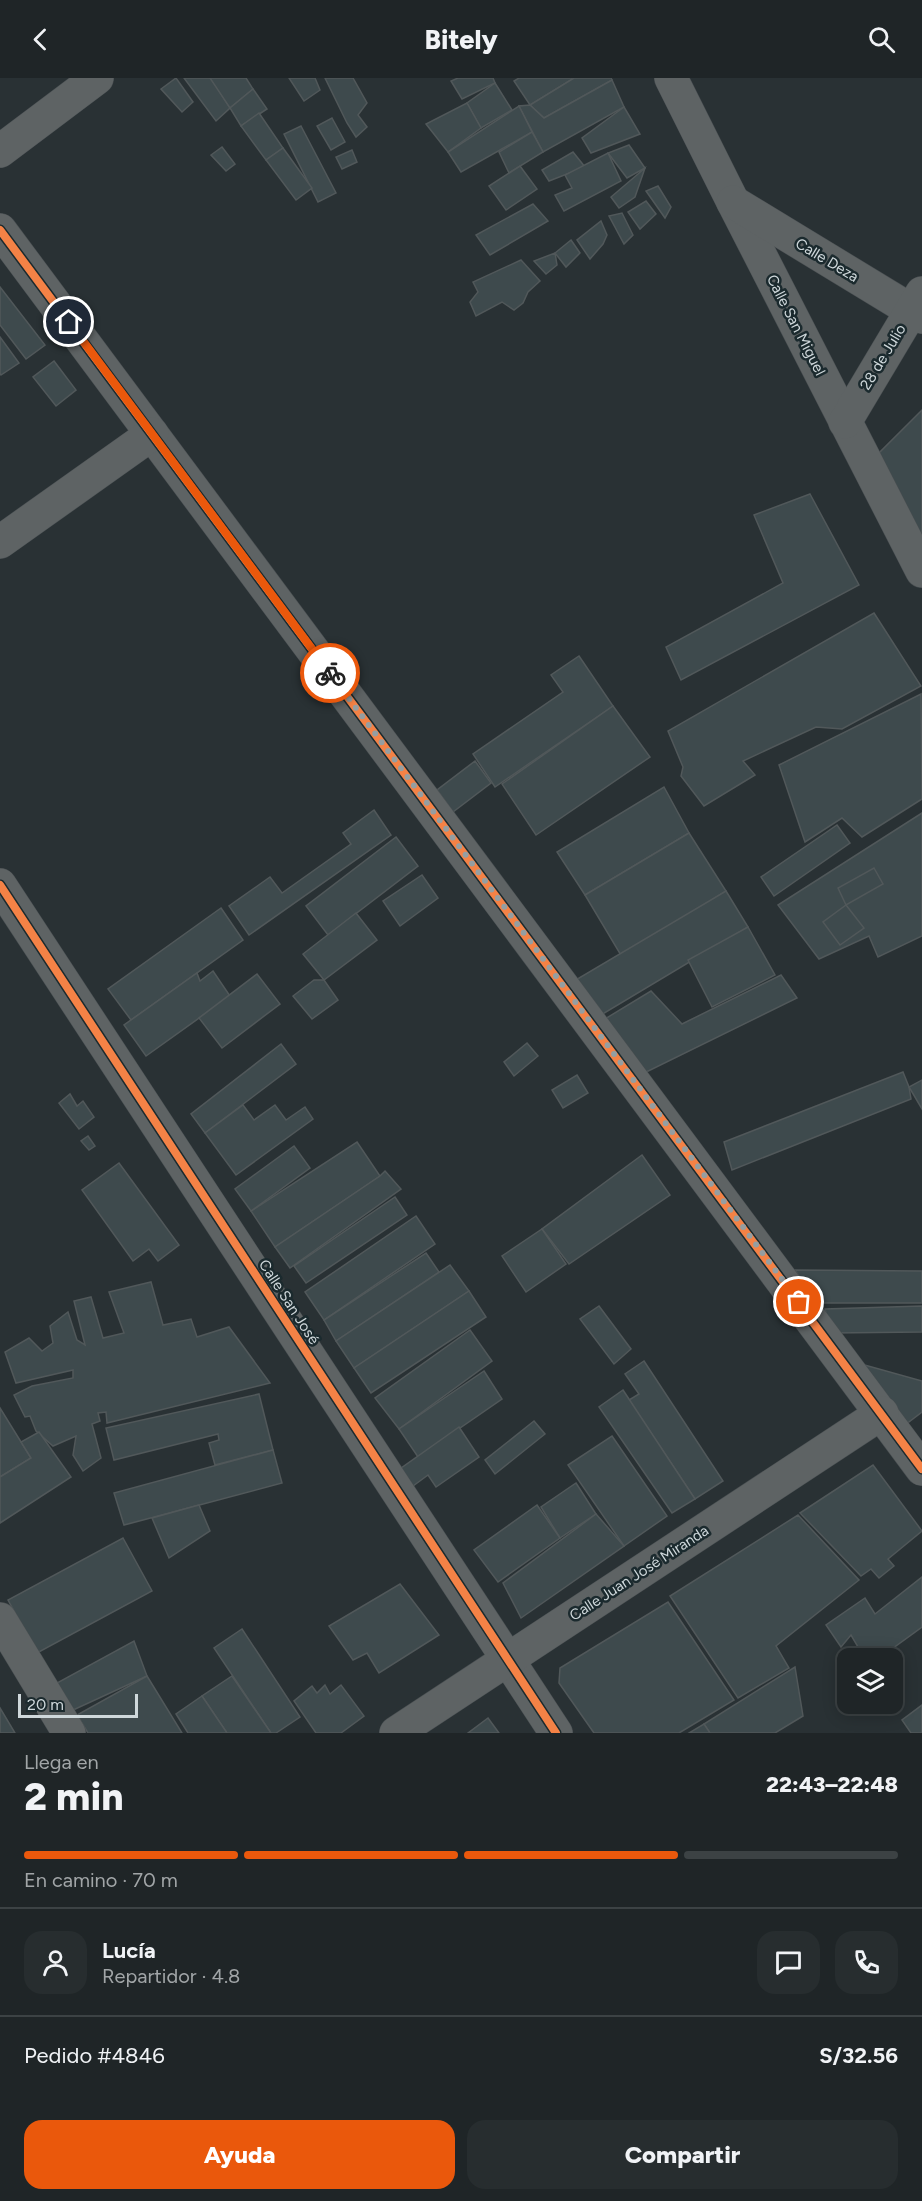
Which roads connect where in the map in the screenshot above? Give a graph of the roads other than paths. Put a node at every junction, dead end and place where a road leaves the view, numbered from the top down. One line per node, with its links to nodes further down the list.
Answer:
1 (97, 78): 3 (street)
2 (671, 78): 4 (street, Calle San Miguel)
3 (0, 151)
4 (733, 202): 6 (street, Calle Deza); 7 (street, Calle San Miguel)
5 (0, 230): 8 (street)
6 (918, 307): 7 (street, 28 de Julio)
7 (845, 422): 10 (street, Calle San Miguel)
8 (152, 434): 9 (street); 12 (street)
9 (0, 542)
10 (922, 571)
11 (0, 885): 15 (street, Calle San José)
12 (882, 1413): 13 (street); 15 (street, Calle Juan José Miranda)
13 (922, 1469)
14 (0, 1619): 16 (street)
15 (507, 1660): 17 (street, Calle Juan José Miranda); 18 (street, Calle San José)
16 (69, 1733)
17 (396, 1733)
18 (556, 1733)

